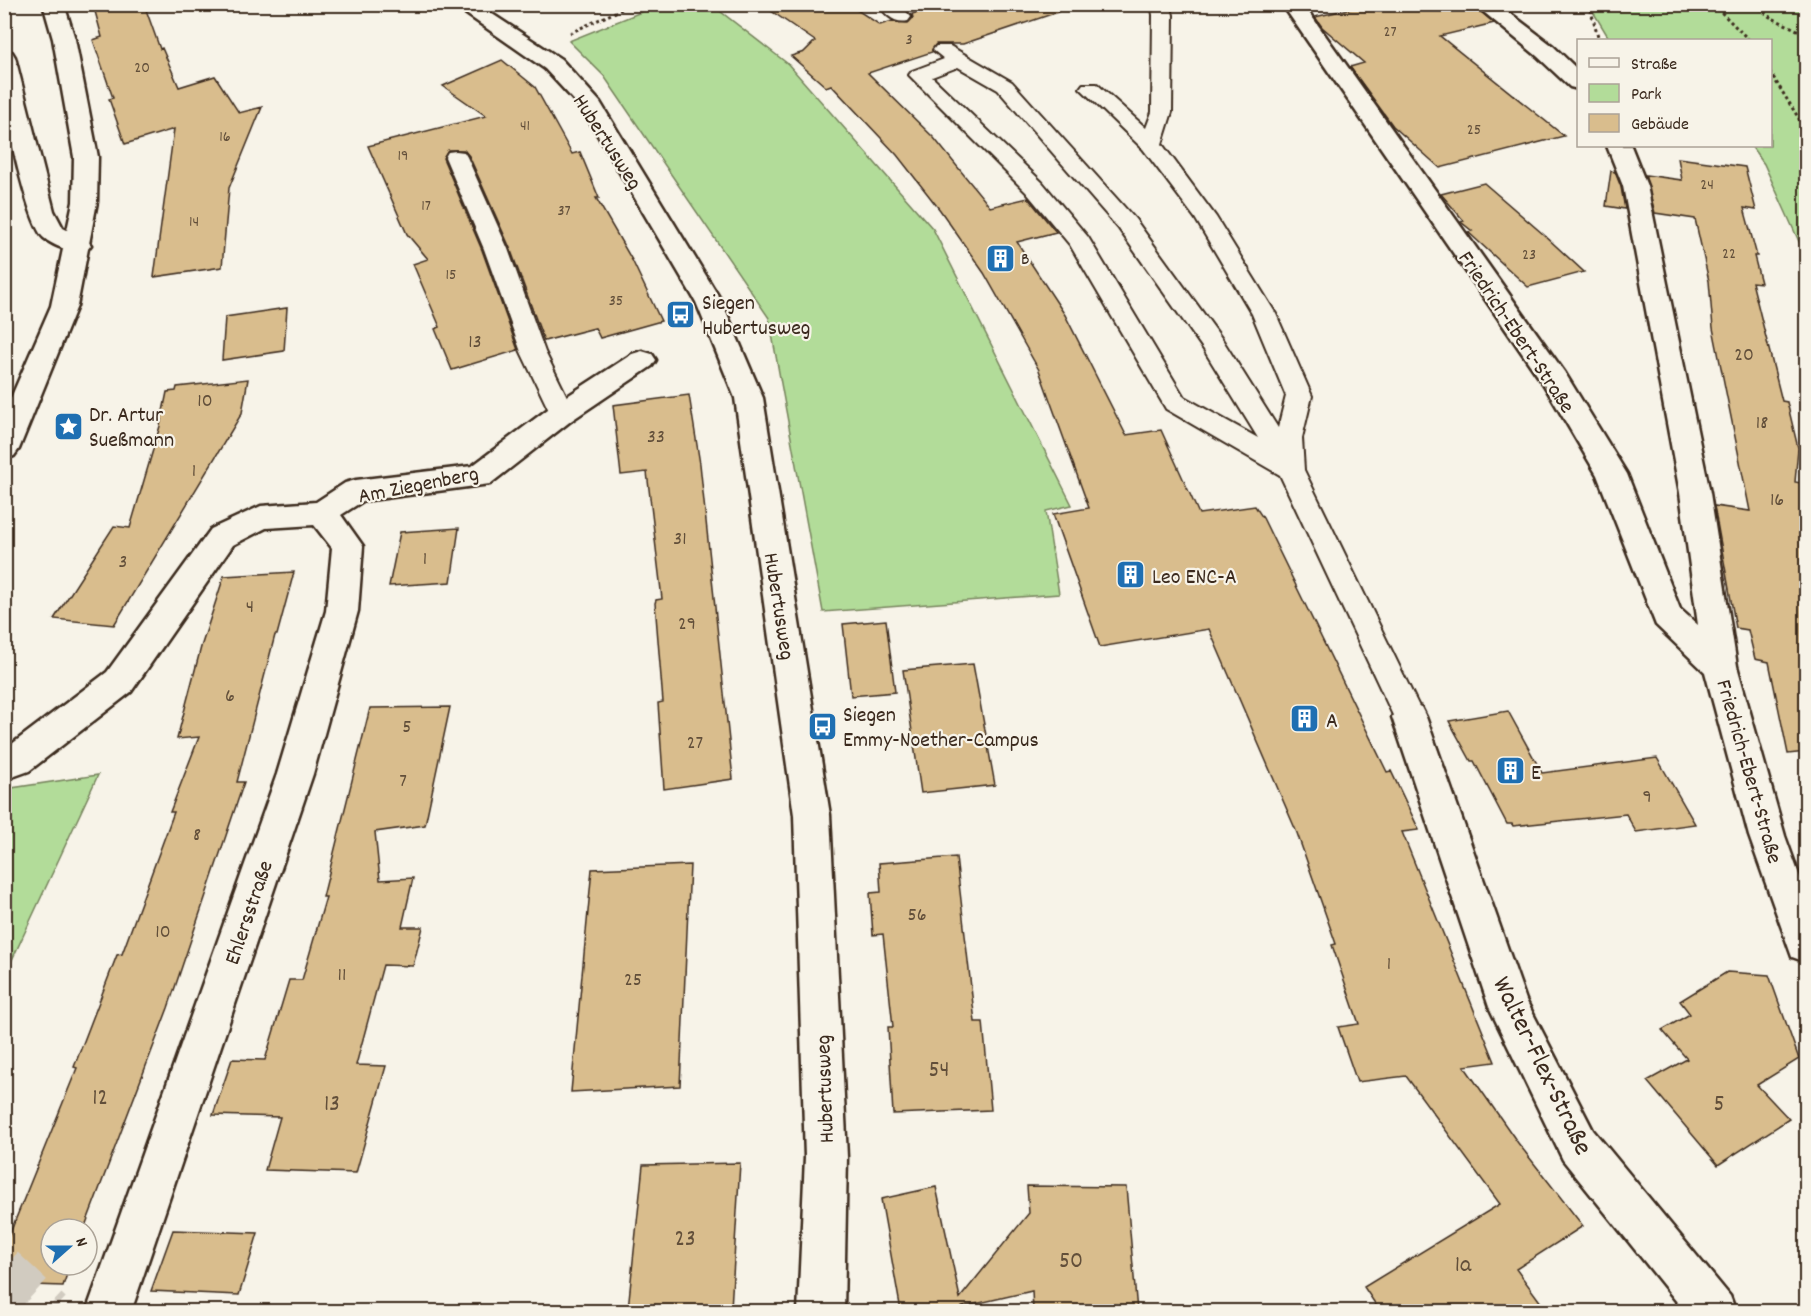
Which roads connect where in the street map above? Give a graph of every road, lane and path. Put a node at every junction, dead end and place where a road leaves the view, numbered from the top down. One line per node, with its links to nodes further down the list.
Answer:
1 (53, 4): 22 (street)
2 (462, 4): 33 (street, Hubertusweg)
3 (633, 4): 10 (path)
4 (1160, 4): 19 (lane)
5 (1292, 4): 28 (street, Friedrich-Ebert-Straße)
6 (1484, 4): 16 (street)
7 (1589, 4): 12 (path)
8 (1713, 4): 13 (path)
9 (1755, 4): 11 (path)
10 (588, 25)
11 (1806, 34)
12 (1599, 39)
13 (1748, 39)
14 (4, 57): 22 (street)
15 (1772, 75): 18 (path)
16 (1577, 81)
17 (1090, 88): 19 (lane)
18 (1806, 130)
19 (1151, 144): 26 (lane)
20 (1619, 147): 28 (street, Friedrich-Ebert-Straße)
21 (456, 157): 24 (lane)
22 (78, 245): 25 (street)
23 (642, 360): 24 (street, Am Ziegenberg)
24 (562, 413): 27 (street, Am Ziegenberg)
25 (4, 449)
26 (1292, 470): 26 (lane); 29 (lane)
27 (322, 513): 30 (street, Am Ziegenberg); 32 (street, Ehlersstraße)
28 (1720, 666): 31 (street, Friedrich-Ebert-Straße)
29 (1408, 717): 34 (street, Walter-Flex-Straße)
30 (4, 765)
31 (1806, 944)
32 (108, 1311)
33 (821, 1311)
34 (1714, 1311)

